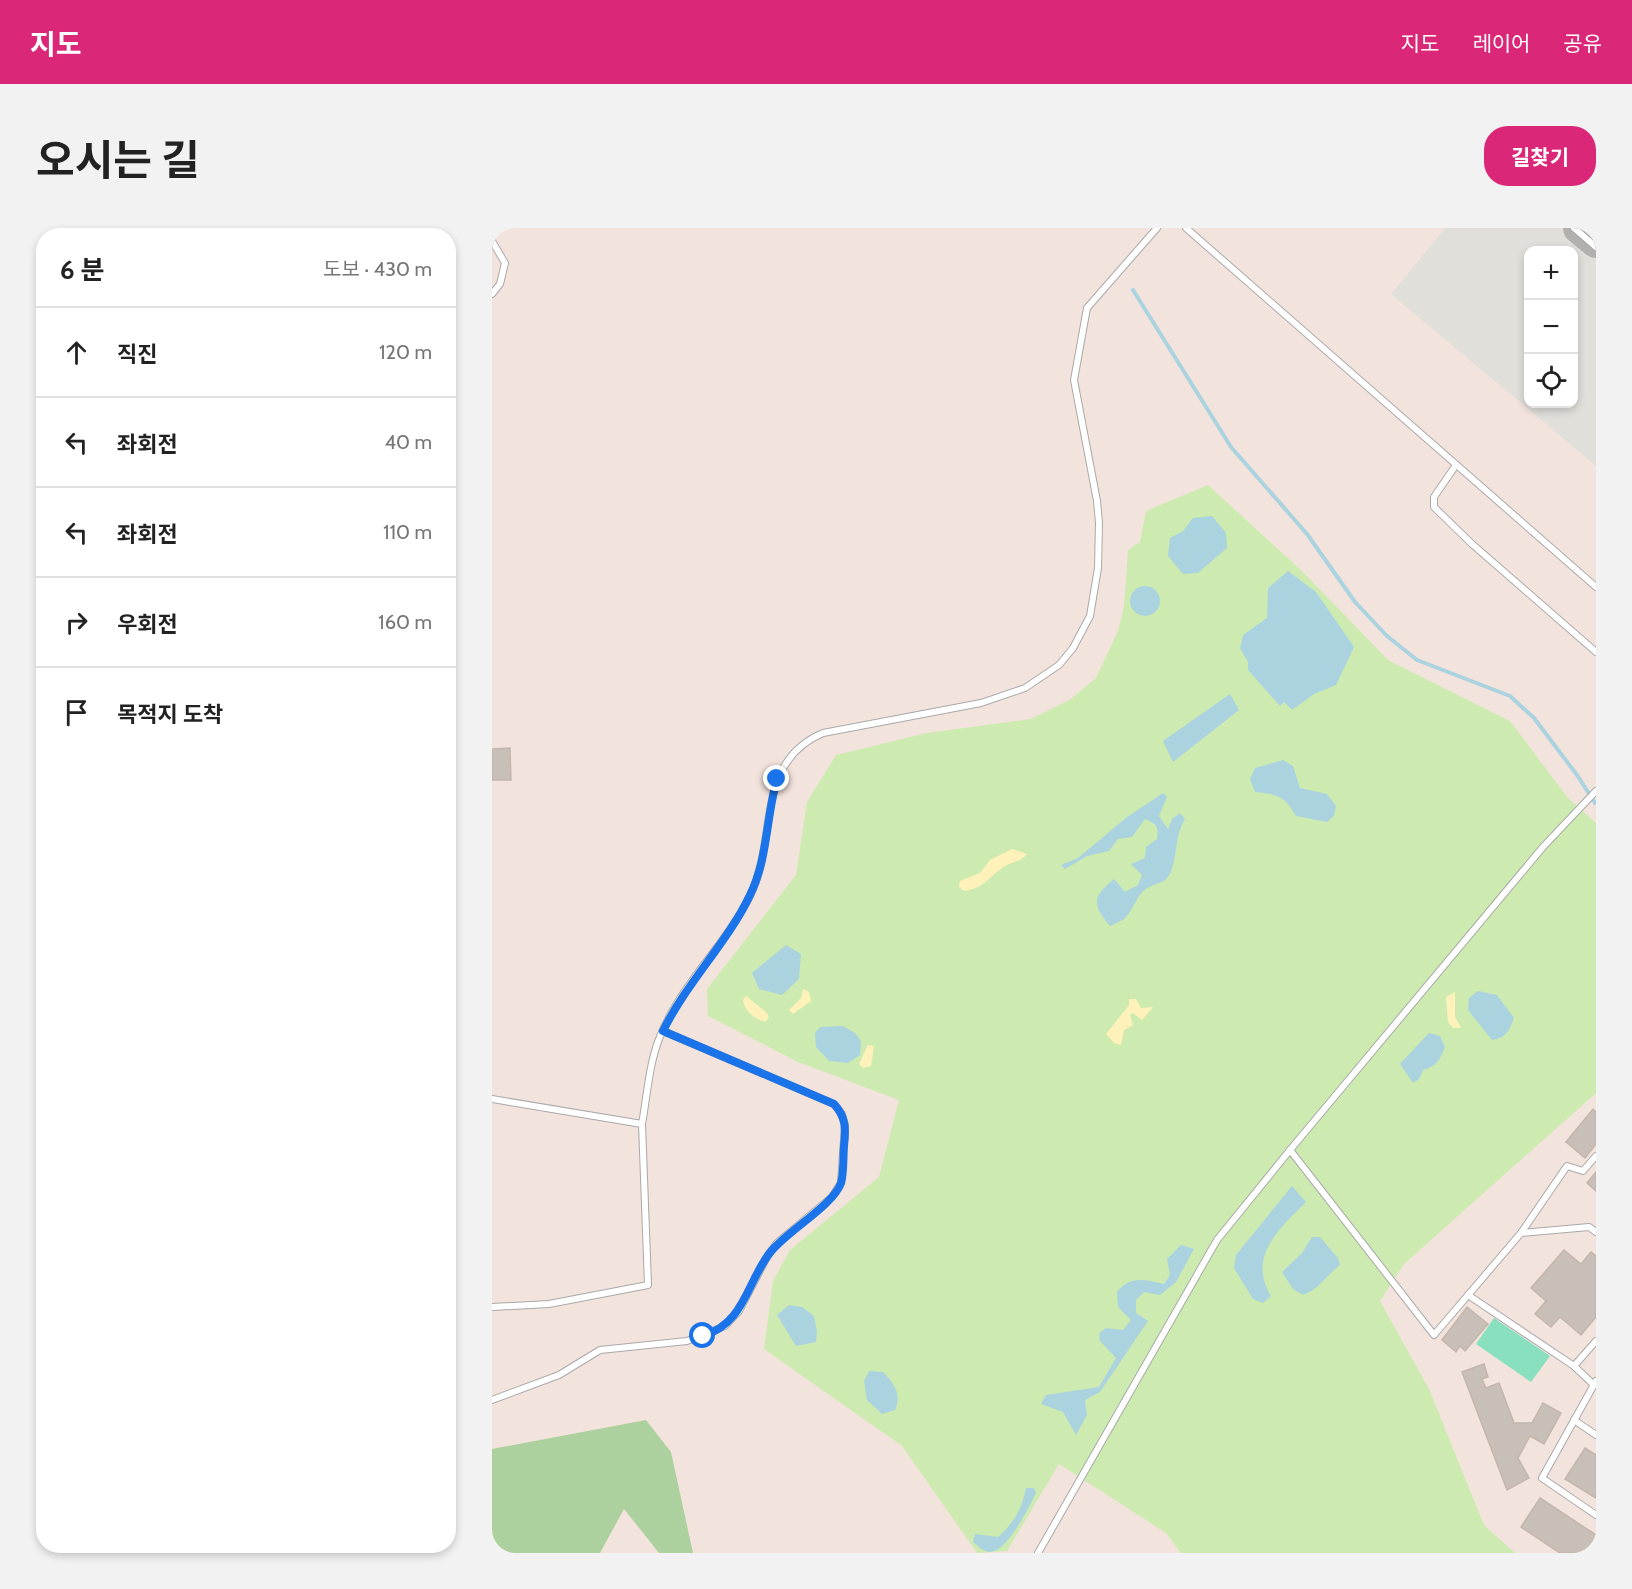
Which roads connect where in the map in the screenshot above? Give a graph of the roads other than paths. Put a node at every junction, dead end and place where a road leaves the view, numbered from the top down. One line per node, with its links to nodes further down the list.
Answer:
1 (1156, 228): 11 (lane)
2 (1185, 228): 7 (lane)
3 (1574, 228): 5 (lane)
4 (492, 241): 6 (lane)
5 (1596, 247)
6 (492, 294)
7 (1456, 465): 8 (lane); 9 (lane)
8 (1596, 587)
9 (1596, 652)
10 (1596, 791): 14 (lane)
11 (663, 1031): 13 (lane); 23 (lane)
12 (492, 1099): 13 (lane)
13 (642, 1124): 19 (lane)
14 (1290, 1150): 18 (lane); 27 (lane)
15 (1596, 1156): 17 (lane)
16 (1596, 1232): 17 (lane)
17 (1521, 1233): 18 (lane)
18 (1468, 1295): 21 (lane)
19 (492, 1307)
20 (1596, 1341): 21 (lane)
21 (1574, 1366): 22 (lane)
22 (1595, 1383): 24 (lane)
23 (492, 1400)
24 (1574, 1420): 25 (lane); 26 (lane)
25 (1596, 1435)
26 (1596, 1515)
27 (1038, 1553)

